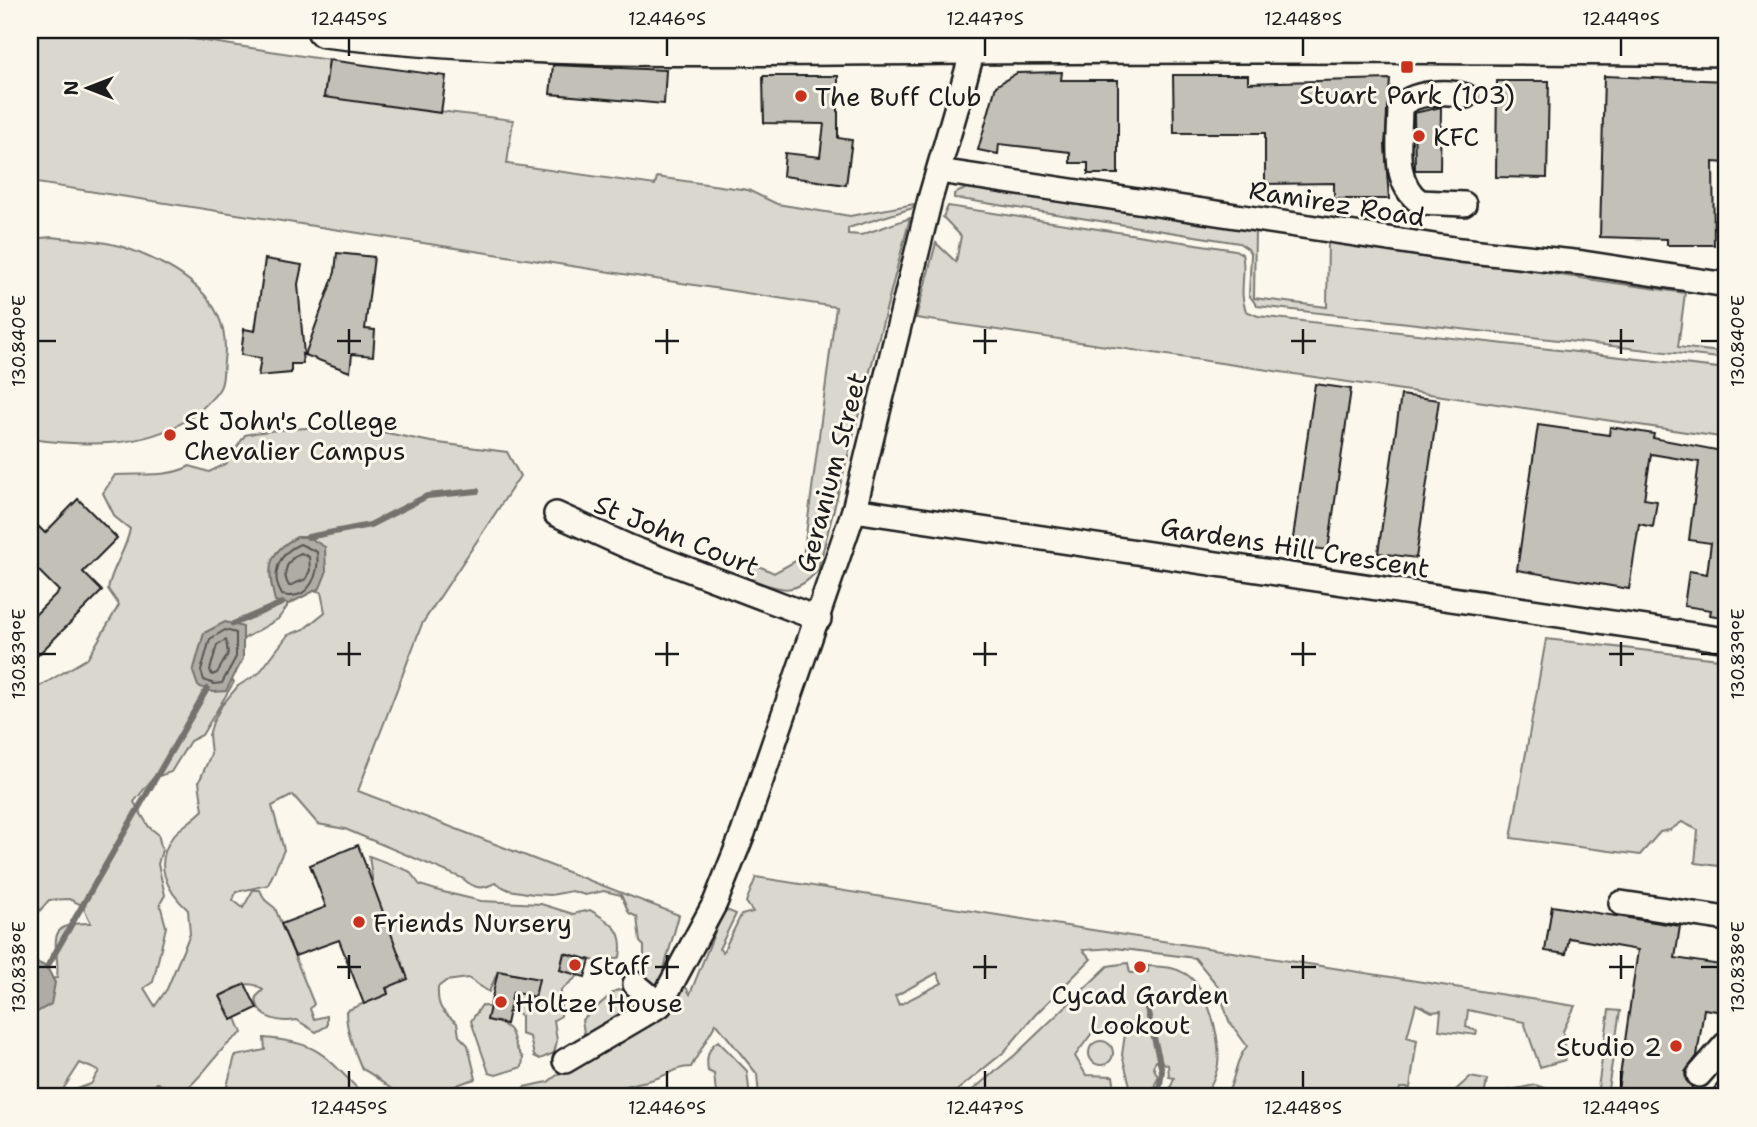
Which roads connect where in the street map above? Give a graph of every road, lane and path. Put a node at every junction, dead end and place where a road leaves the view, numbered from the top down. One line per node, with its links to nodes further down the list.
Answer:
1 (324, 30): 2 (highway)
2 (377, 32): 3 (highway)
3 (974, 38): 4 (highway); 7 (street, Geranium Street)
4 (1445, 38): 5 (highway)
5 (1727, 49)
6 (1466, 96): 8 (street)
7 (939, 171): 9 (street, Ramirez Road); 10 (street, Geranium Street)
8 (1465, 199)
9 (1727, 285)
10 (853, 510): 12 (street, Geranium Street); 13 (street, Gardens Hill Crescent)
11 (556, 514): 12 (street, St John Court)
12 (818, 619): 17 (street, Geranium Street)
13 (1727, 640)
14 (1621, 903): 15 (street)
15 (1727, 919)
16 (635, 984): 17 (street)
17 (660, 1005): 19 (street)
18 (1727, 1041): 20 (street)
19 (565, 1060)
20 (1699, 1075)
21 (1727, 1093): 22 (street)
22 (1724, 1097)

